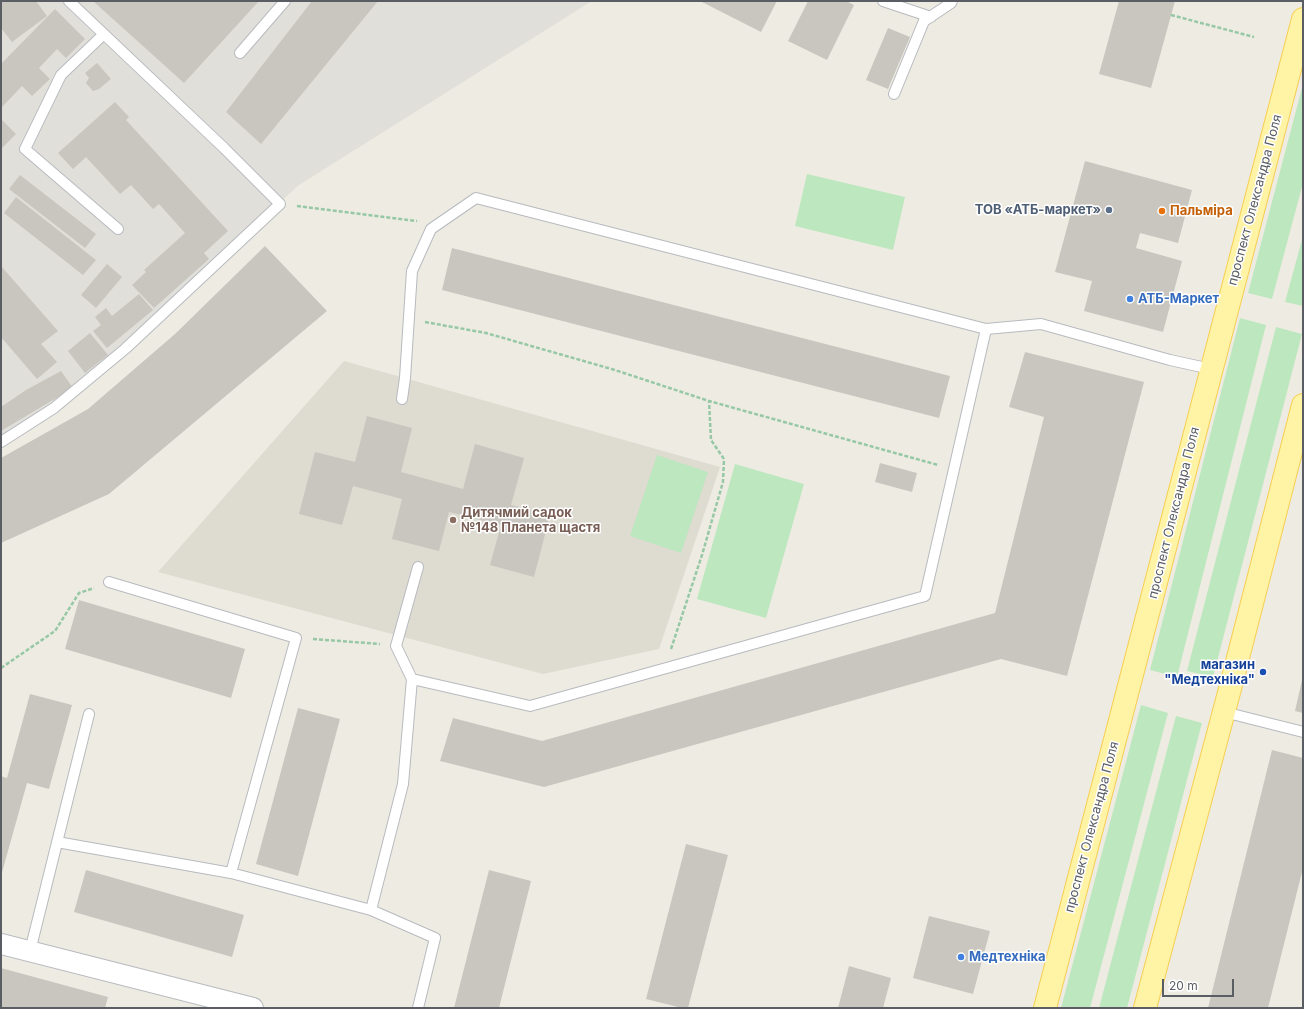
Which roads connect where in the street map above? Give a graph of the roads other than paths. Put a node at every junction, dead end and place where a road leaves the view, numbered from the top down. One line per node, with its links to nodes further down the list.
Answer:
1 (69, 1): 7 (lane)
2 (285, 1): 8 (lane)
3 (883, 1): 5 (lane)
4 (952, 1): 5 (lane)
5 (930, 17): 9 (lane)
6 (1303, 19): 12 (main road, проспект Олександра Поля)
7 (104, 34): 10 (lane); 15 (lane)
8 (240, 52)
9 (894, 94)
10 (118, 229)
11 (986, 329): 12 (lane); 13 (lane); 18 (lane)
12 (1211, 369): 29 (main road, проспект Олександра Поля)
13 (402, 399)
14 (1303, 406): 19 (main road)
15 (1, 442)
16 (418, 567): 18 (lane)
17 (109, 582): 23 (lane)
18 (412, 679): 24 (lane)
19 (1224, 712): 21 (lane); 30 (main road)
20 (89, 714): 22 (lane)
21 (1303, 732)
22 (57, 842): 23 (lane); 26 (lane)
23 (231, 873): 24 (lane)
24 (371, 910): 28 (lane)
25 (1, 944): 26 (street)
26 (30, 952): 27 (street)
27 (253, 1008)
28 (418, 1008)
29 (1045, 1008)
30 (1145, 1008)

